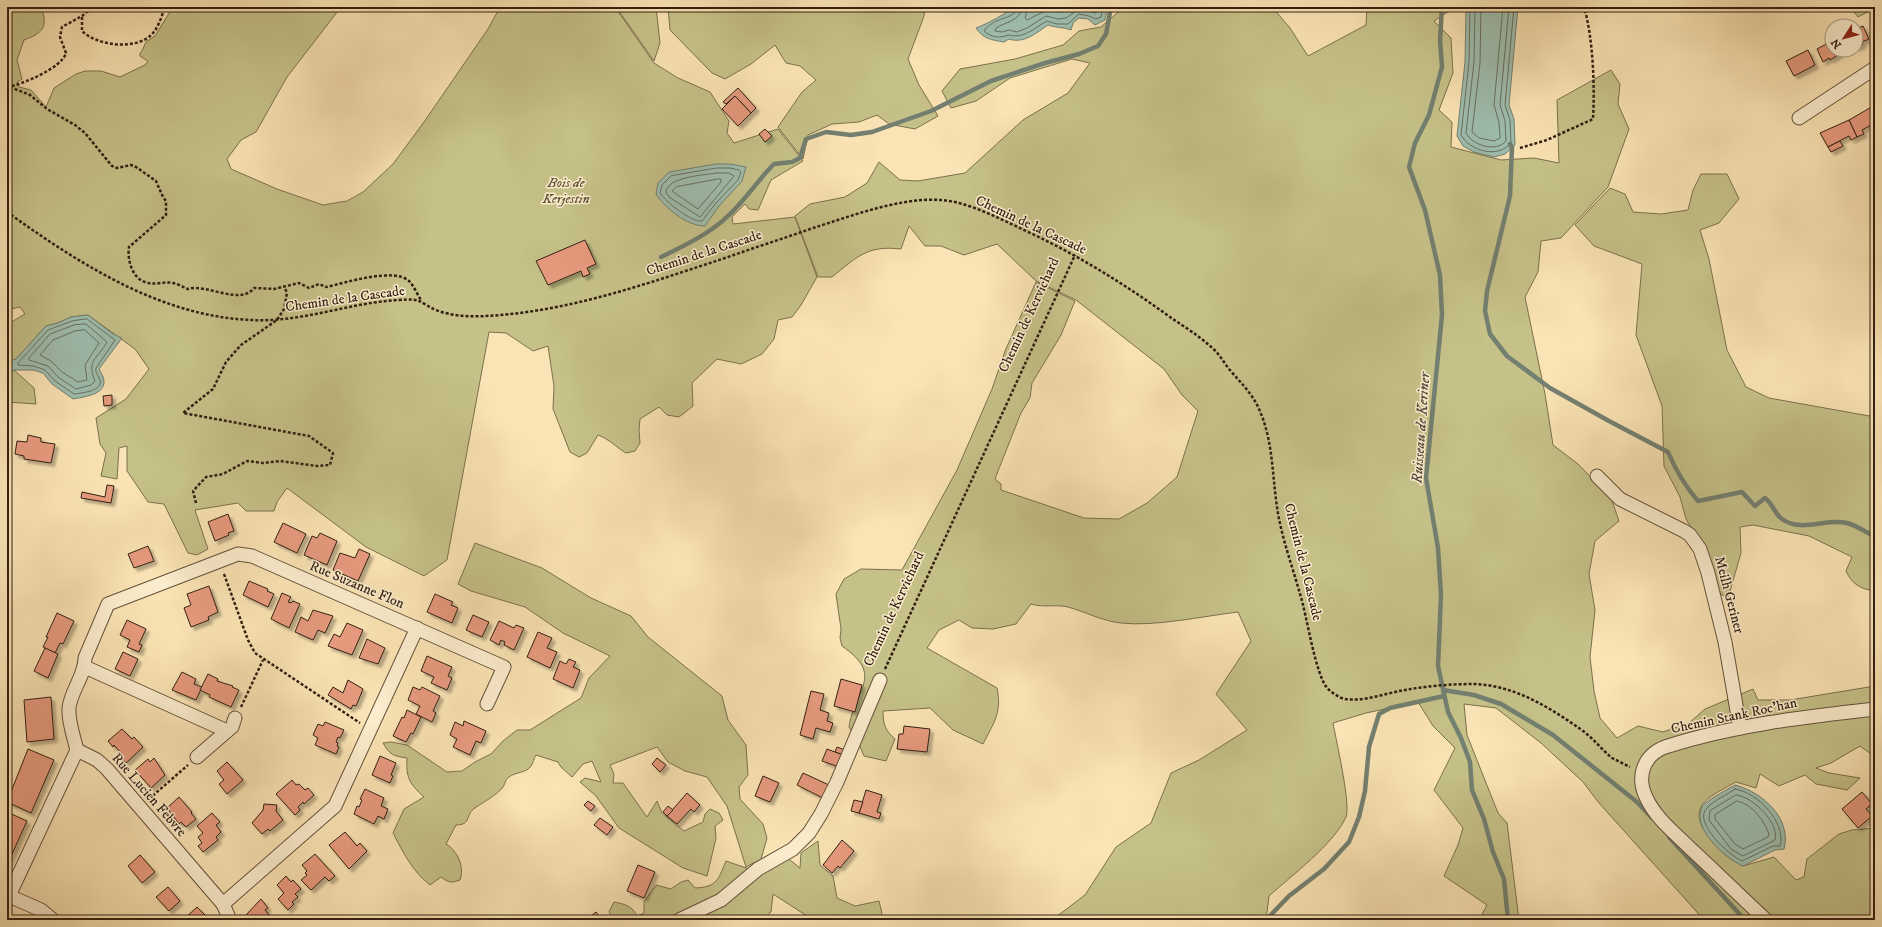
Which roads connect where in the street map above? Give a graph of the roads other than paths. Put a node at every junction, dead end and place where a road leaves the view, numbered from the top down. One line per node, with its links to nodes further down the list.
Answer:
1 (1875, 68): 2 (street)
2 (1799, 118)
3 (1597, 476): 10 (street, Meilh Geriner)
4 (417, 628): 5 (street, Rue Suzanne Flon); 7 (street, Rue Suzanne Flon); 15 (street)
5 (85, 667): 11 (street); 12 (street, Rue Suzanne Flon)
6 (880, 680): 18 (street, Chemin de Kervichard)
7 (487, 704)
8 (1875, 709): 10 (street, Chemin Stank Roc'han)
9 (235, 718): 11 (street)
10 (1740, 728): 19 (street, Chemin Stank Roc'han)
11 (227, 731): 13 (street)
12 (77, 750): 14 (street); 15 (street, Rue Lucien Febvre)
13 (197, 757)
14 (8, 897): 16 (street)
15 (223, 904): 17 (street, Rue Lucien Febvre)
16 (50, 918)
17 (230, 920)
18 (679, 920)
19 (1766, 920)

